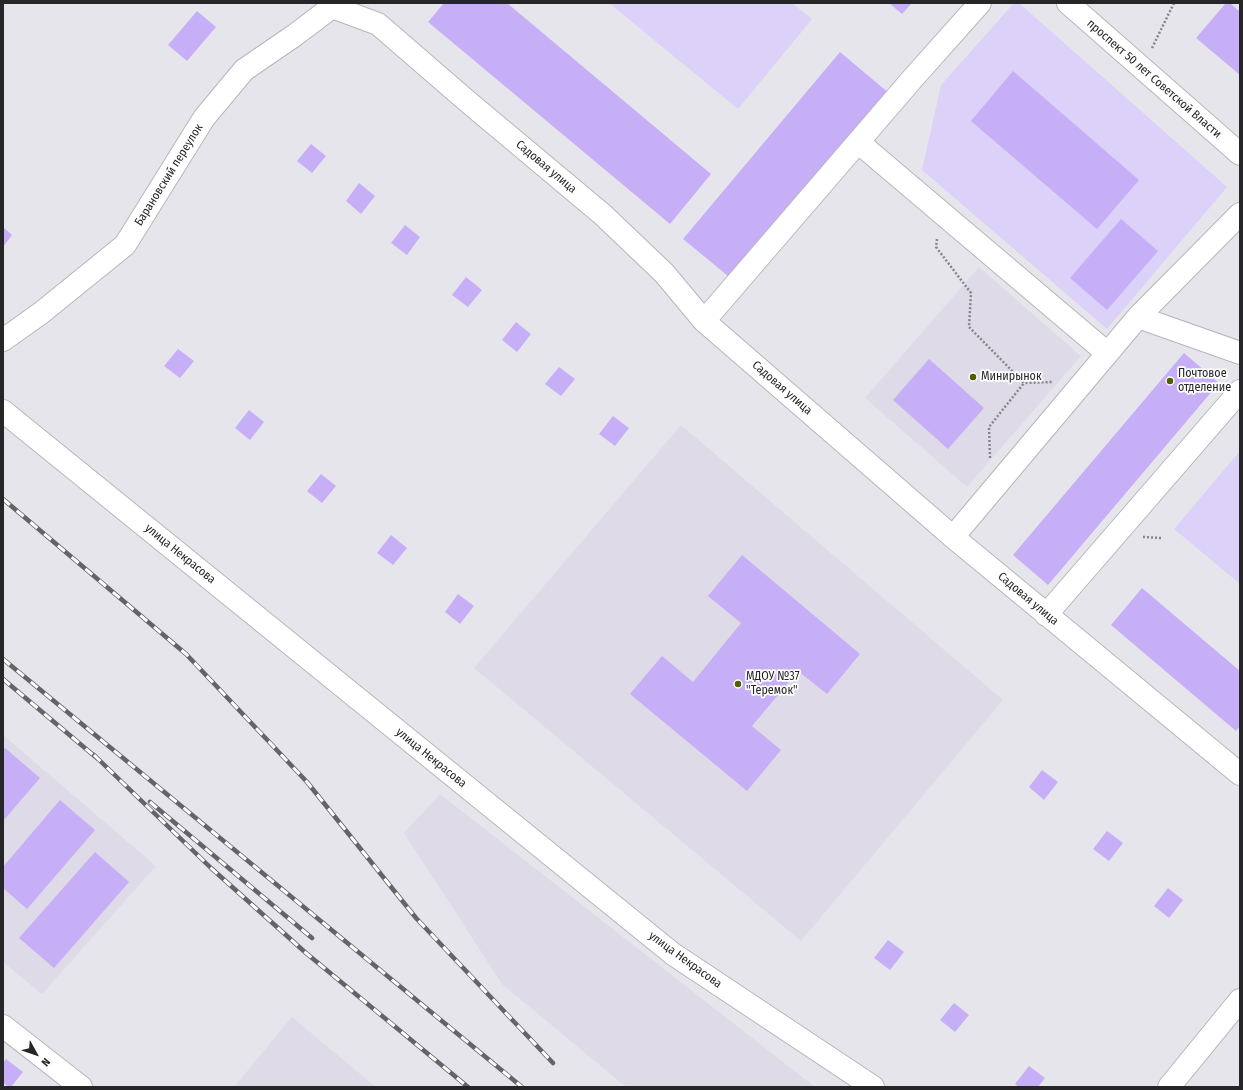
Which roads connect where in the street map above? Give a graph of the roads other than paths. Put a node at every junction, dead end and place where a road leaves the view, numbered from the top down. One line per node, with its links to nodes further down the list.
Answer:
1 (980, 3): 4 (street)
2 (1068, 3): 5 (street, проспект 50 лет Советской Власти)
3 (330, 5): 8 (street, Садовая улица); 9 (street, Барановский переулок)
4 (858, 142): 8 (street); 11 (street)
5 (1240, 154)
6 (1240, 214): 7 (street)
7 (1138, 317): 10 (street); 11 (street)
8 (704, 321): 14 (street, Садовая улица)
9 (3, 340)
10 (1240, 353)
11 (1107, 354): 14 (street)
12 (1240, 391): 15 (street)
13 (3, 411): 20 (street, улица Некрасова)
14 (953, 537): 15 (street, Садовая улица)
15 (1046, 615): 16 (street, Садовая улица)
16 (1240, 774)
17 (1240, 1000): 21 (street)
18 (3, 1026): 19 (street)
19 (81, 1087)
20 (873, 1087)
21 (1169, 1087)

